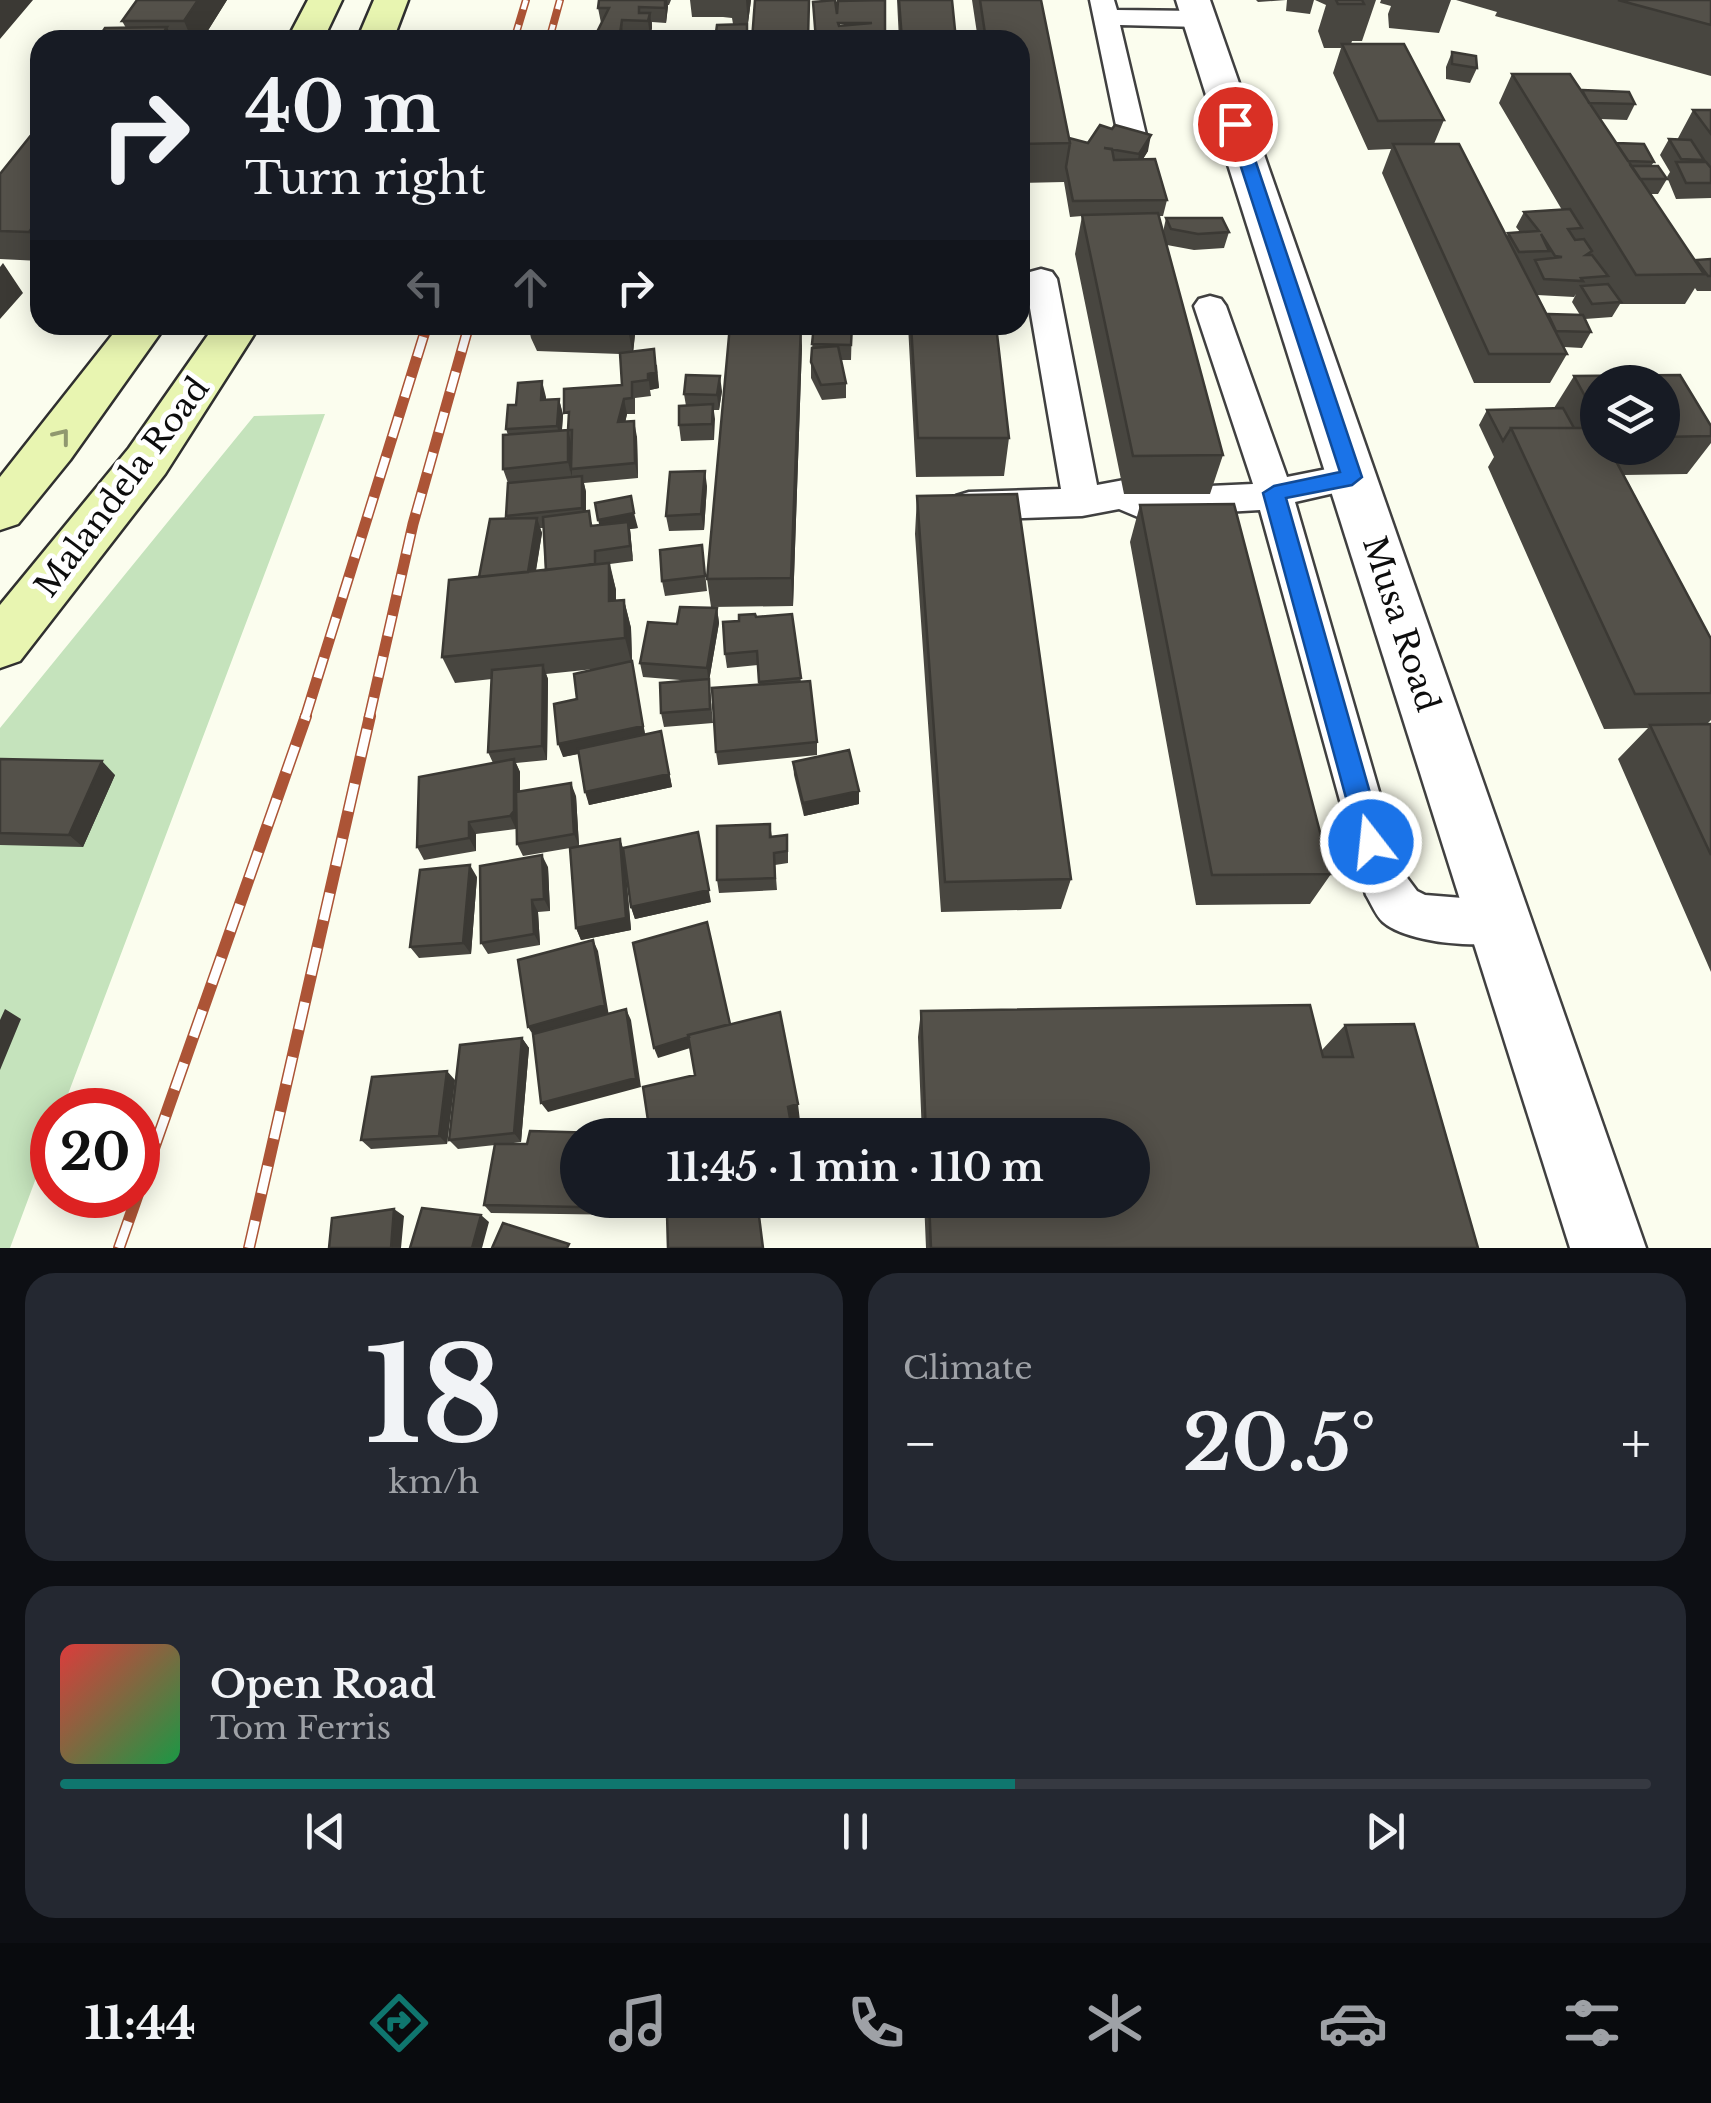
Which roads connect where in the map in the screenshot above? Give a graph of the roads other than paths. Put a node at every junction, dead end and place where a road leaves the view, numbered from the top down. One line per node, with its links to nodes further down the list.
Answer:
1 (325, 0): 5 (main road)
2 (392, 0): 6 (main road)
3 (1104, 9): 4 (lane); 7 (lane)
4 (1196, 9): 12 (street, Musa Road)
5 (309, 30)
6 (378, 30)
7 (1132, 135)
8 (1041, 279): 14 (lane)
9 (1210, 306): 13 (lane)
10 (136, 335): 16 (main road, one-way to 10)
11 (231, 335): 17 (main road, Malandela Road)
12 (1352, 477): 13 (lane); 18 (street, Musa Road)
13 (1274, 493): 14 (lane); 18 (lane)
14 (1082, 502): 15 (lane)
15 (969, 506)
16 (0, 512)
17 (0, 645)
18 (1500, 923): 19 (street, Musa Road)
19 (1608, 1248)

